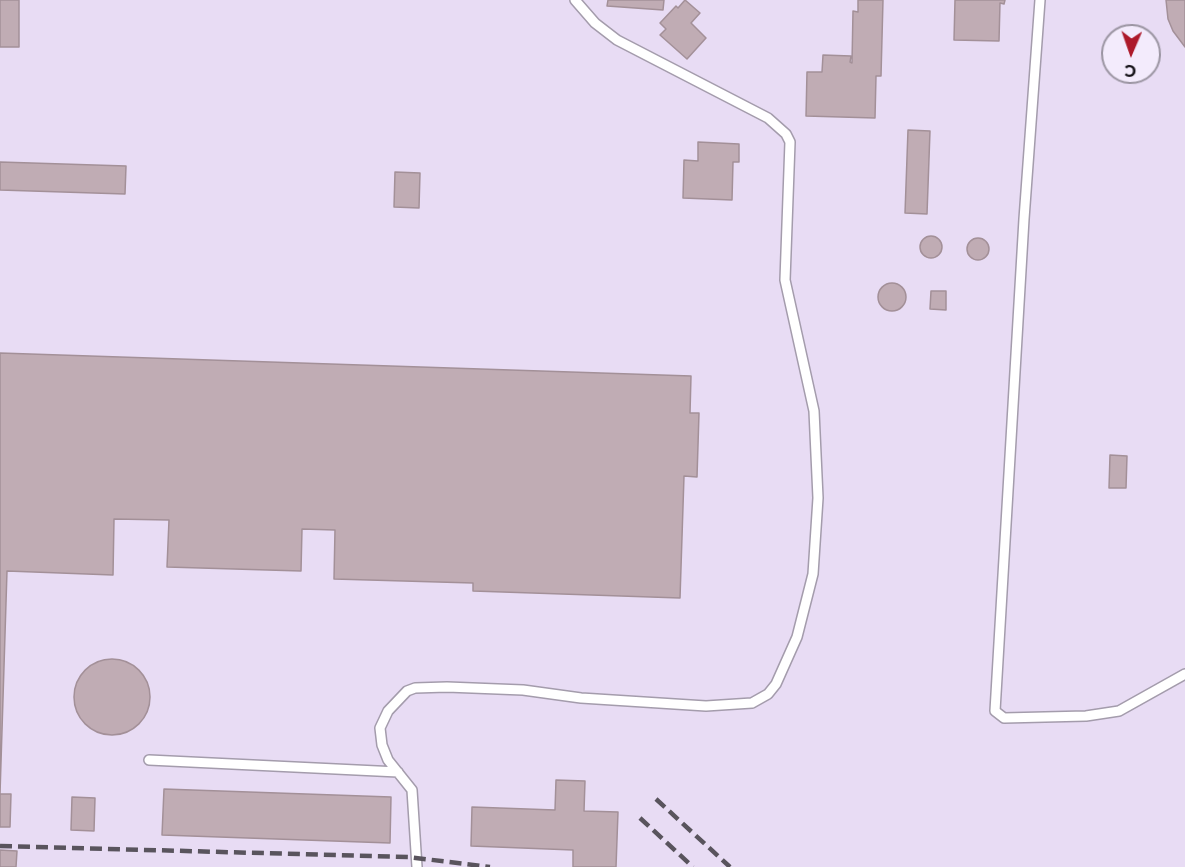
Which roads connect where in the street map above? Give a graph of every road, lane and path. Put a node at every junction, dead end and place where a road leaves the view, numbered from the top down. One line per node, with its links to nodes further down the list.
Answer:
1 (575, 0): 5 (lane)
2 (1040, 0): 3 (lane)
3 (1185, 674)
4 (149, 760): 5 (lane)
5 (398, 772): 6 (lane)
6 (417, 867)

